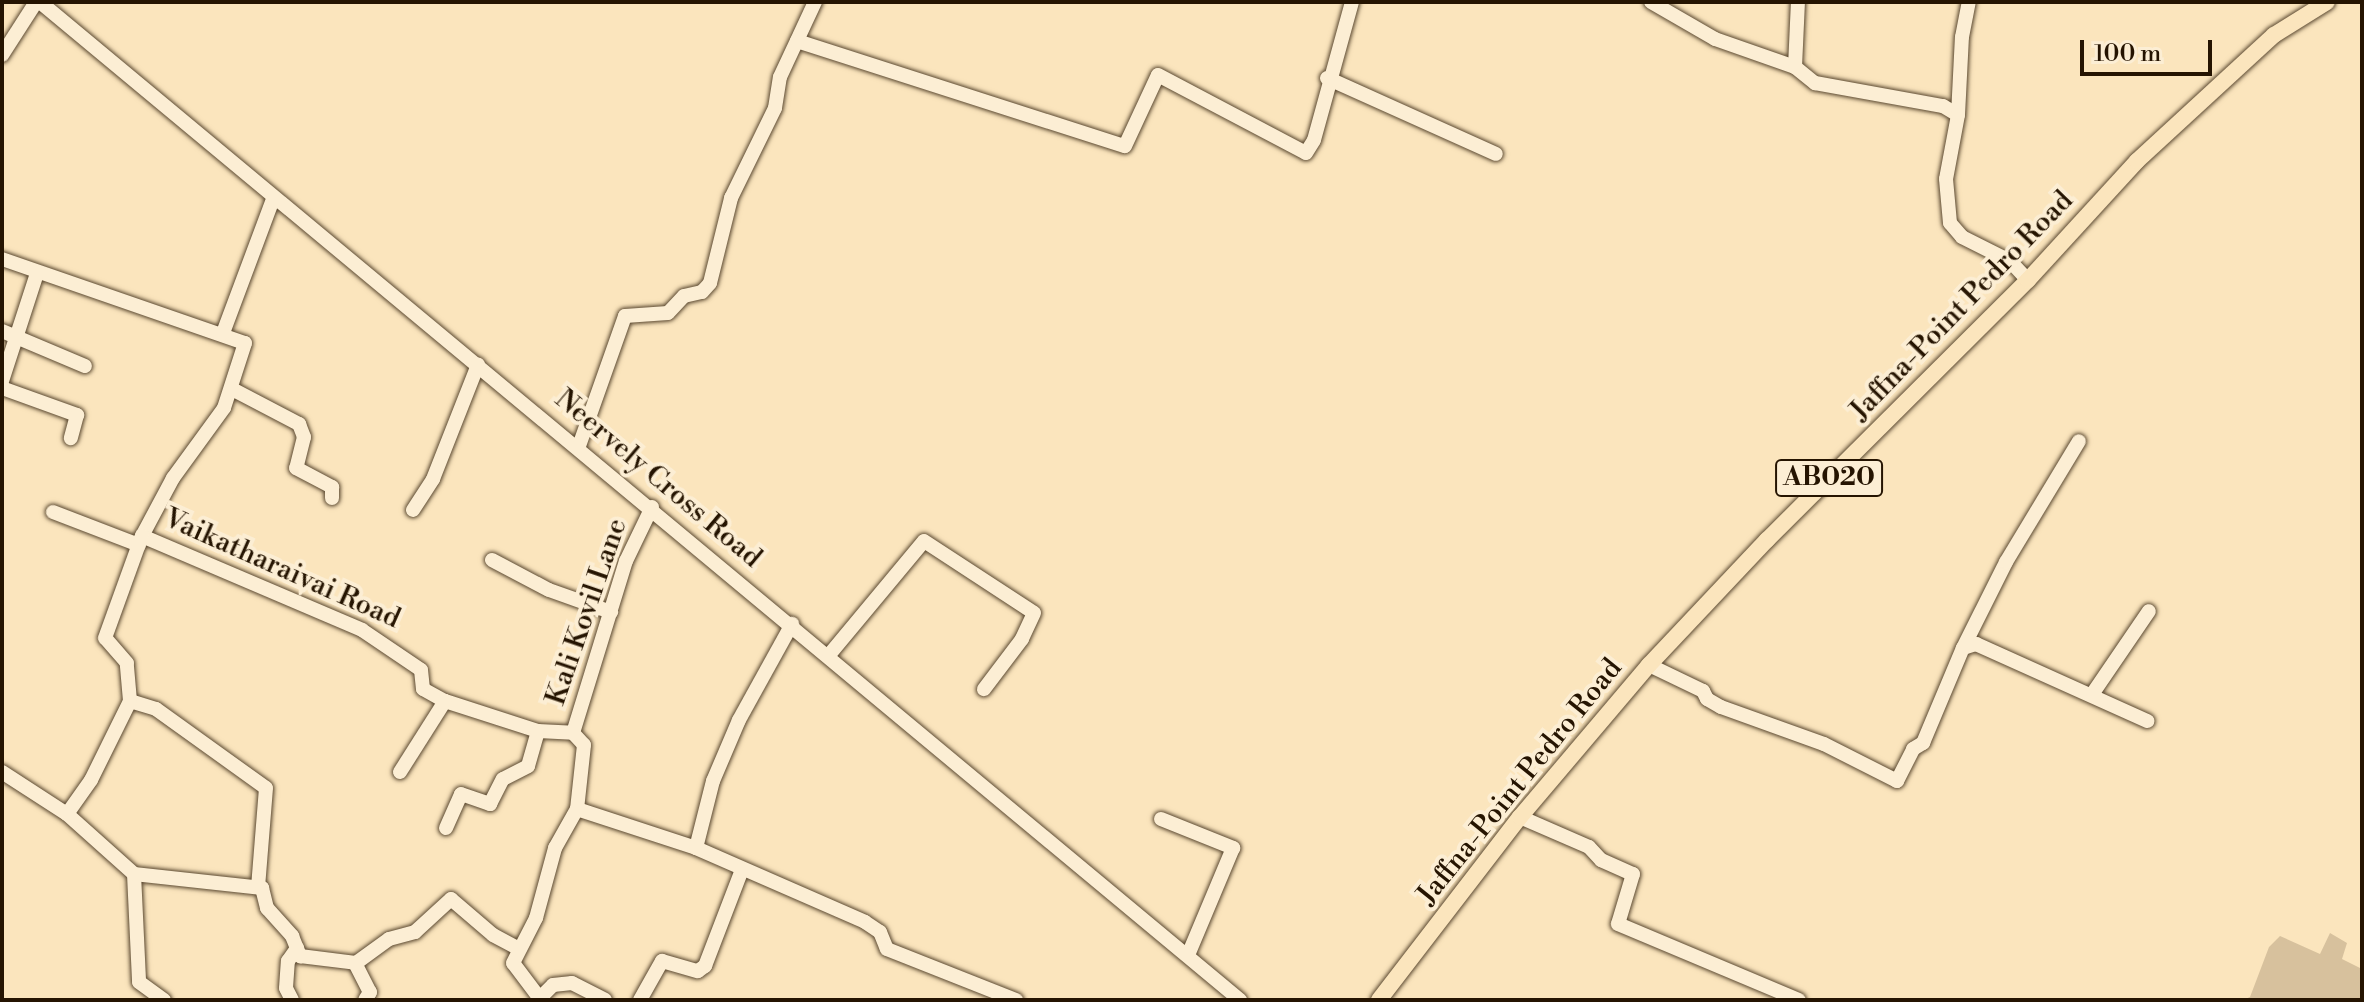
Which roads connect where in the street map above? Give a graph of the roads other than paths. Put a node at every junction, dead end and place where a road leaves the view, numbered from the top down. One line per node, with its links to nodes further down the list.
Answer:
1 (38, 2): 9 (street); 14 (street, Neervely Cross Road)
2 (815, 2): 8 (street)
3 (1352, 2): 11 (street)
4 (1651, 2): 10 (street)
5 (1798, 2): 10 (street)
6 (1969, 2): 12 (street)
7 (2327, 2): 17 (main road, Jaffna-Point Pedro Road / AB020)
8 (797, 41): 11 (street); 28 (street)
9 (2, 55)
10 (1795, 67): 12 (street)
11 (1327, 78): 13 (street)
12 (1958, 115): 17 (street)
13 (1496, 154)
14 (273, 199): 19 (street); 21 (street, Neervely Cross Road)
15 (2, 259): 16 (street)
16 (37, 273): 19 (street); 20 (street)
17 (2028, 280): 40 (main road, Jaffna-Point Pedro Road / AB020)
18 (2, 331): 20 (street)
19 (223, 333): 25 (street, Vaikatharaivai Road)
20 (18, 338): 22 (street); 23 (street)
21 (478, 365): 28 (street, Neervely Cross Road); 31 (street)
22 (85, 366)
23 (2, 381)
24 (2, 388): 26 (street)
25 (232, 389): 29 (street); 33 (street, Vaikatharaivai Road)
26 (71, 438)
27 (2079, 441): 38 (street)
28 (579, 446): 30 (street, Neervely Cross Road)
29 (332, 498)
30 (652, 507): 36 (street, Kali Kovil Lane); 37 (street, Neervely Cross Road)
31 (413, 510)
32 (53, 512): 33 (street)
33 (141, 540): 43 (street); 44 (street, Vaikatharaivai Road)
34 (492, 560): 36 (street)
35 (2149, 611): 42 (street)
36 (611, 612): 47 (street, Kali Kovil Lane)
37 (792, 624): 39 (street, Neervely Cross Road); 55 (street)
38 (1963, 648): 40 (street); 42 (street)
39 (829, 655): 41 (street); 61 (street, Neervely Cross Road)
40 (1649, 665): 52 (main road, Jaffna-Point Pedro Road / AB020)
41 (984, 689)
42 (2093, 693): 45 (street)
43 (130, 701): 51 (street); 58 (street)
44 (445, 701): 46 (street); 49 (street)
45 (2147, 721)
46 (538, 731): 47 (street); 54 (street)
47 (573, 733): 50 (street)
48 (2, 772): 51 (street)
49 (400, 772)
50 (577, 809): 55 (street); 60 (street)
51 (67, 814): 57 (street)
52 (1520, 817): 71 (main road, Jaffna-Point Pedro Road / AB020); 72 (street)
53 (1161, 819): 61 (street)
54 (446, 828)
55 (696, 848): 56 (street)
56 (741, 872): 68 (street); 69 (street)
57 (134, 874): 58 (street); 64 (street)
58 (258, 887): 59 (street)
59 (297, 948): 62 (street); 65 (street)
60 (519, 949): 62 (street); 63 (street)
61 (1188, 955): 70 (street, Neervely Cross Road)
62 (355, 963): 66 (street)
63 (541, 998): 67 (street)
64 (164, 1000)
65 (292, 1000)
66 (365, 1000)
67 (605, 1000)
68 (640, 1000)
69 (1016, 1000)
70 (1240, 1000)
71 (1379, 1000)
72 (1799, 1000)

